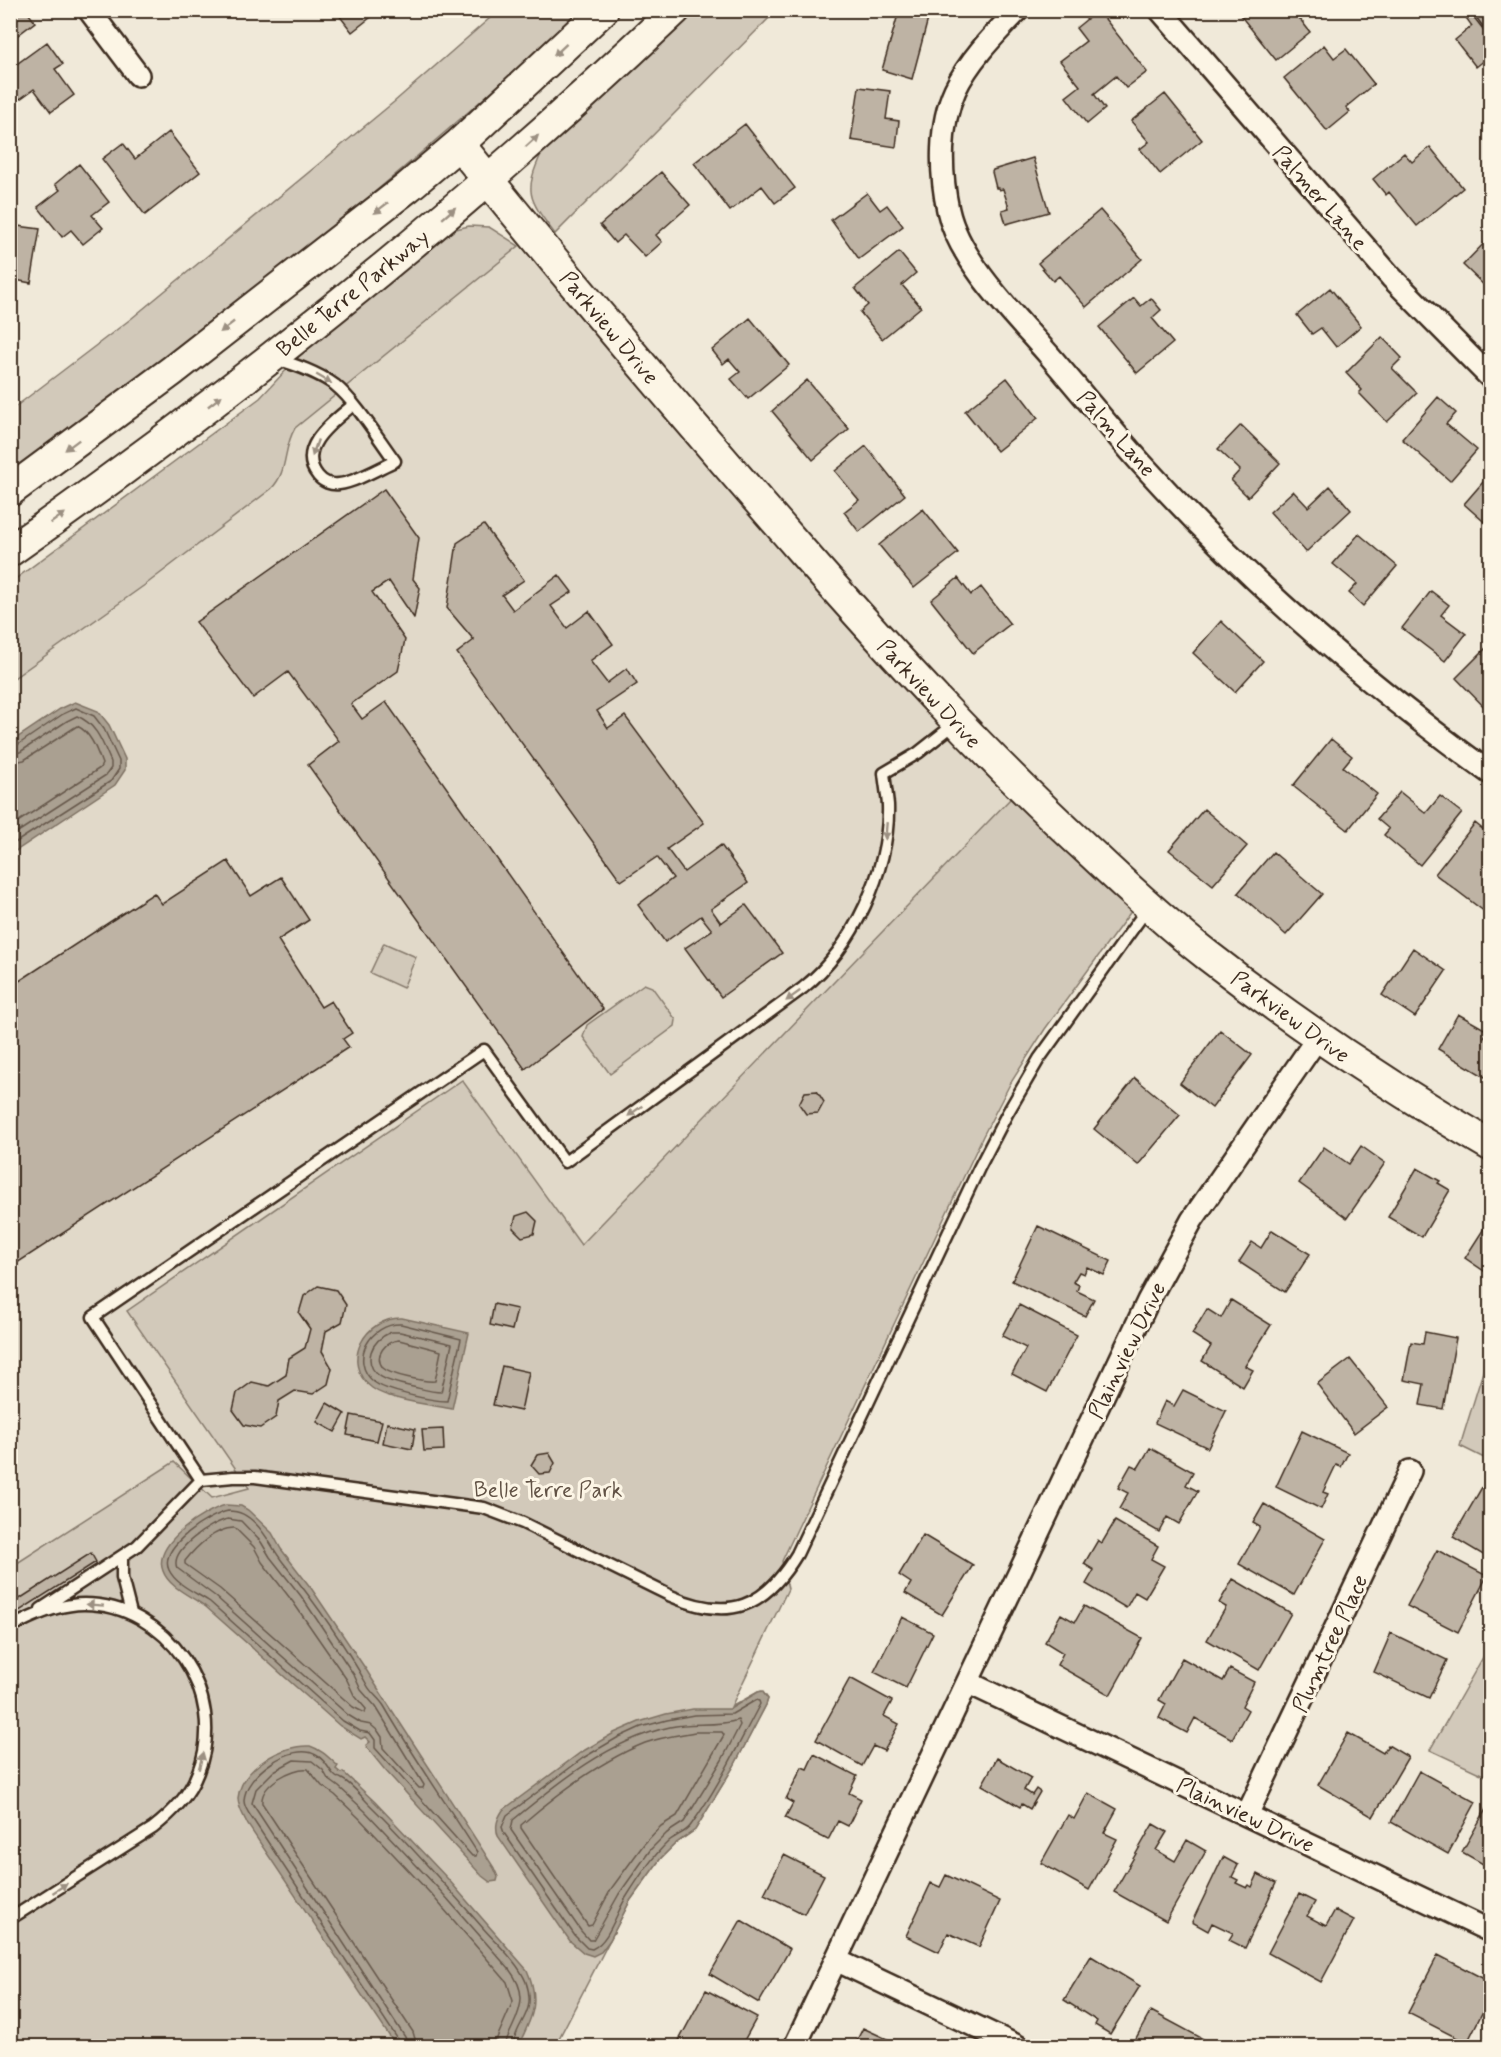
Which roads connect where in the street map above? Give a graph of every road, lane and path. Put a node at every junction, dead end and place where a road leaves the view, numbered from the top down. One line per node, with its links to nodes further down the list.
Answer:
1 (89, 10): 6 (street)
2 (603, 10): 7 (main road, Belle Terre Parkway, one-way to 7)
3 (675, 10): 8 (main road, Belle Terre Parkway, one-way to 3)
4 (1018, 10): 15 (street, Palm Lane)
5 (1160, 10): 10 (street, Palmer Lane)
6 (138, 75)
7 (459, 144): 8 (main road, Parkview Drive); 12 (main road, Belle Terre Parkway, one-way to 12)
8 (488, 180): 9 (main road, Belle Terre Parkway, one-way to 8); 14 (main road, Parkview Drive)
9 (270, 358): 11 (lane, one-way to 11); 13 (main road, Belle Terre Parkway, one-way to 9)
10 (1491, 377)
11 (352, 405): 11 (lane, one-way to 11)
12 (10, 491)
13 (10, 551)
14 (957, 723): 16 (main road, Parkview Drive); 20 (lane, one-way to 20)
15 (1491, 773)
16 (1149, 906): 17 (main road, Parkview Drive); 20 (lane)
17 (1318, 1036): 18 (main road, Parkview Drive); 24 (street, Plainview Drive)
18 (1491, 1145)
19 (1410, 1471): 25 (street, Plumtree Place)
20 (201, 1480): 21 (lane)
21 (122, 1557): 22 (lane); 23 (lane)
22 (131, 1613): 23 (lane, one-way to 23); 26 (lane, one-way to 22)
23 (15, 1625)
24 (969, 1683): 25 (street, Plainview Drive); 28 (street, Plainview Drive)
25 (1247, 1815): 27 (street, Plainview Drive)
26 (10, 1919)
27 (1491, 1930)
28 (836, 1960): 29 (street, Plainview Drive); 30 (street)
29 (795, 2046)
30 (1017, 2046)

